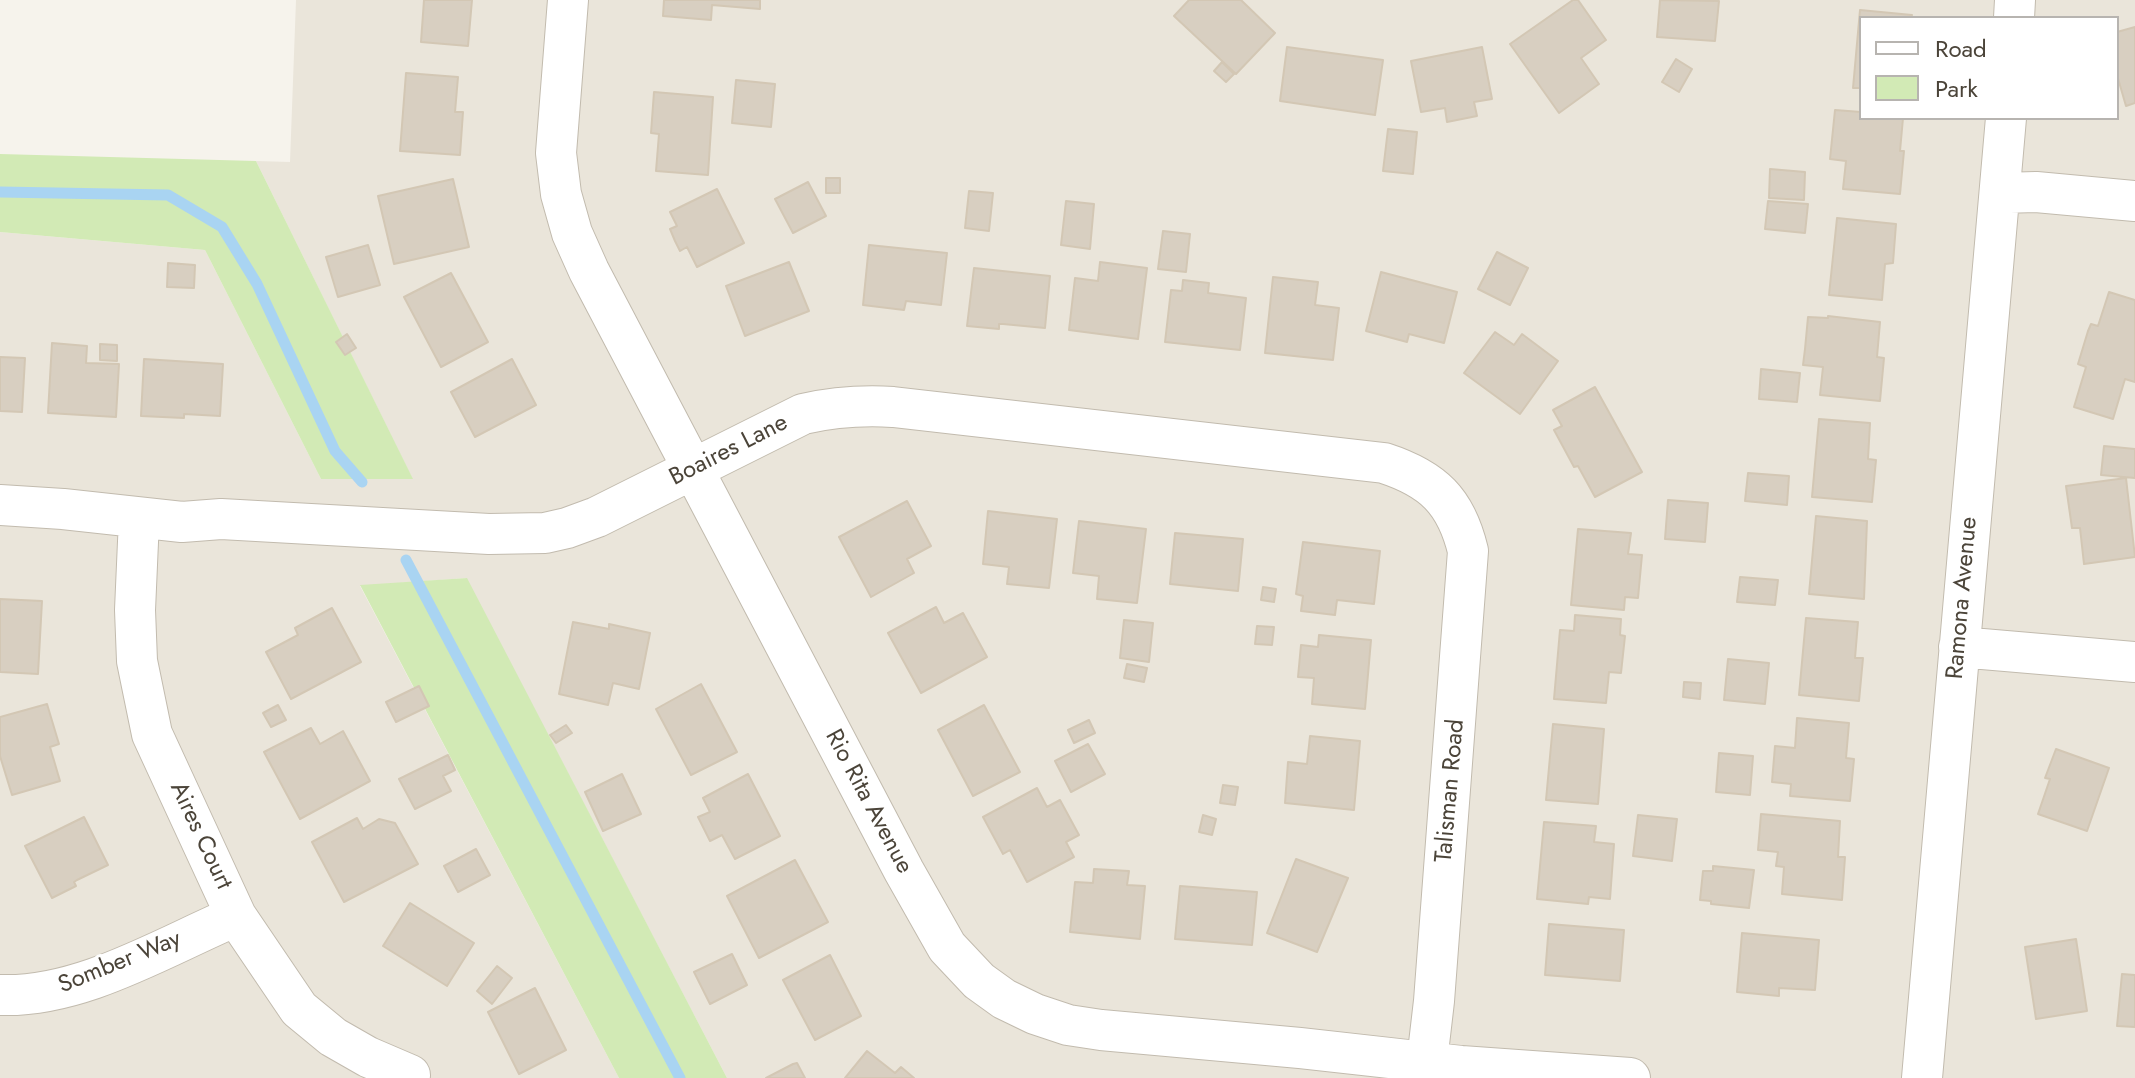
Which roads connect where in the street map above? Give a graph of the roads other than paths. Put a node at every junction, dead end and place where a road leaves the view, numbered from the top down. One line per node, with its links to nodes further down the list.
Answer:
1 (568, 0): 5 (street, Rio Rita Avenue)
2 (2006, 120): 3 (street, Ramona Avenue)
3 (2001, 193): 4 (street); 9 (street, Ramona Avenue)
4 (2135, 201)
5 (693, 470): 7 (street, Boaires Lane); 8 (street, Boaires Lane); 13 (street, Rio Rita Avenue)
6 (0, 505): 8 (street, Boaires Lane)
7 (1451, 506): 13 (street, Talisman Road)
8 (139, 519): 11 (street, Aires Court)
9 (1959, 647): 10 (street); 16 (street, Ramona Avenue)
10 (2135, 662)
11 (236, 916): 12 (street, Somber Way); 14 (street, Aires Court)
12 (0, 995)
13 (1426, 1070): 15 (street, Rio Rita Avenue)
14 (410, 1075)
15 (1630, 1078)
16 (1922, 1078)

